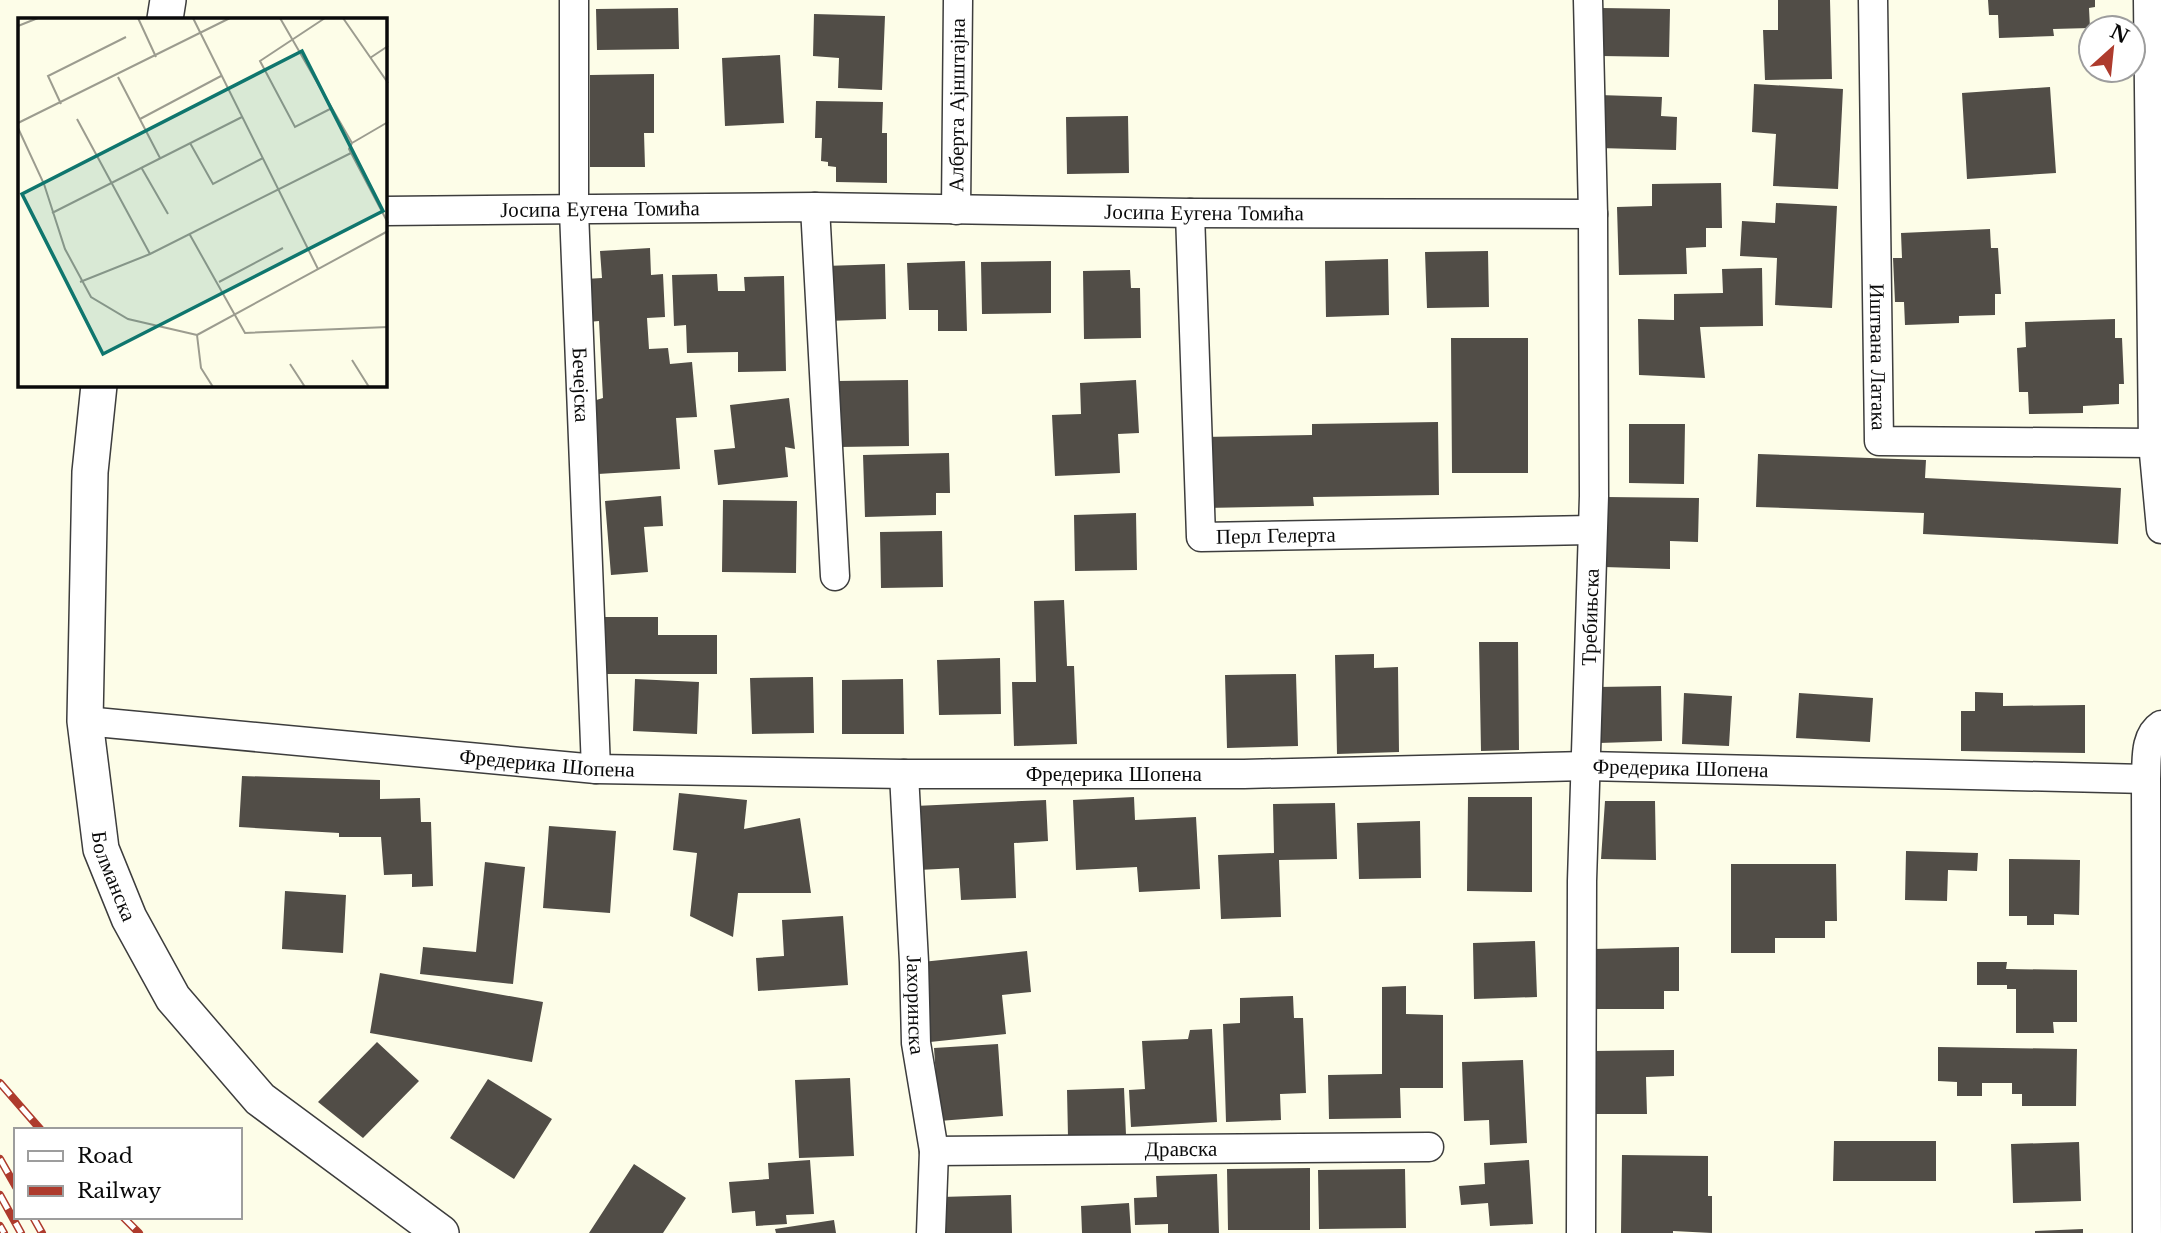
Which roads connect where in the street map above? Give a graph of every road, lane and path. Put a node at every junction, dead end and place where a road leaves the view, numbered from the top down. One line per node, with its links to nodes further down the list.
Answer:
1 (168, 0): 7 (street)
2 (574, 0): 11 (street, Бечејска)
3 (958, 0): 9 (street, Алберта Ајнштајна)
4 (1588, 0): 13 (street, Требињска)
5 (1873, 0): 15 (street, Иштвана Латака)
6 (2148, 0): 15 (street)
7 (165, 18)
8 (815, 207): 9 (street, Јосипа Еугена Томића); 11 (street, Јосипа Еугена Томића); 18 (street)
9 (956, 210): 12 (street, Јосипа Еугена Томића)
10 (387, 211): 11 (street, Јосипа Еугена Томића)
11 (574, 211): 22 (street, Бечејска)
12 (1190, 213): 13 (street, Јосипа Еугена Томића); 17 (street, Перл Гелерта)
13 (1593, 214): 17 (street, Требињска)
14 (99, 387): 19 (street, Болманска)
15 (2153, 443): 16 (street)
16 (2161, 529)
17 (1591, 530): 21 (street, Требињска)
18 (835, 576)
19 (85, 721): 22 (street, Фредерика Шопена); 27 (street, Болманска)
20 (2161, 725): 24 (street)
21 (1587, 766): 23 (street, Фредерика Шопена); 24 (street, Фредерика Шопена); 29 (street, Требињска)
22 (596, 769): 23 (street, Фредерика Шопена)
23 (904, 774): 26 (street, Јахоринска)
24 (2146, 779): 30 (street)
25 (1429, 1147): 26 (street, Дравска)
26 (934, 1151): 28 (street, Јахоринска)
27 (440, 1233)
28 (931, 1233)
29 (1581, 1233)
30 (2147, 1233)

